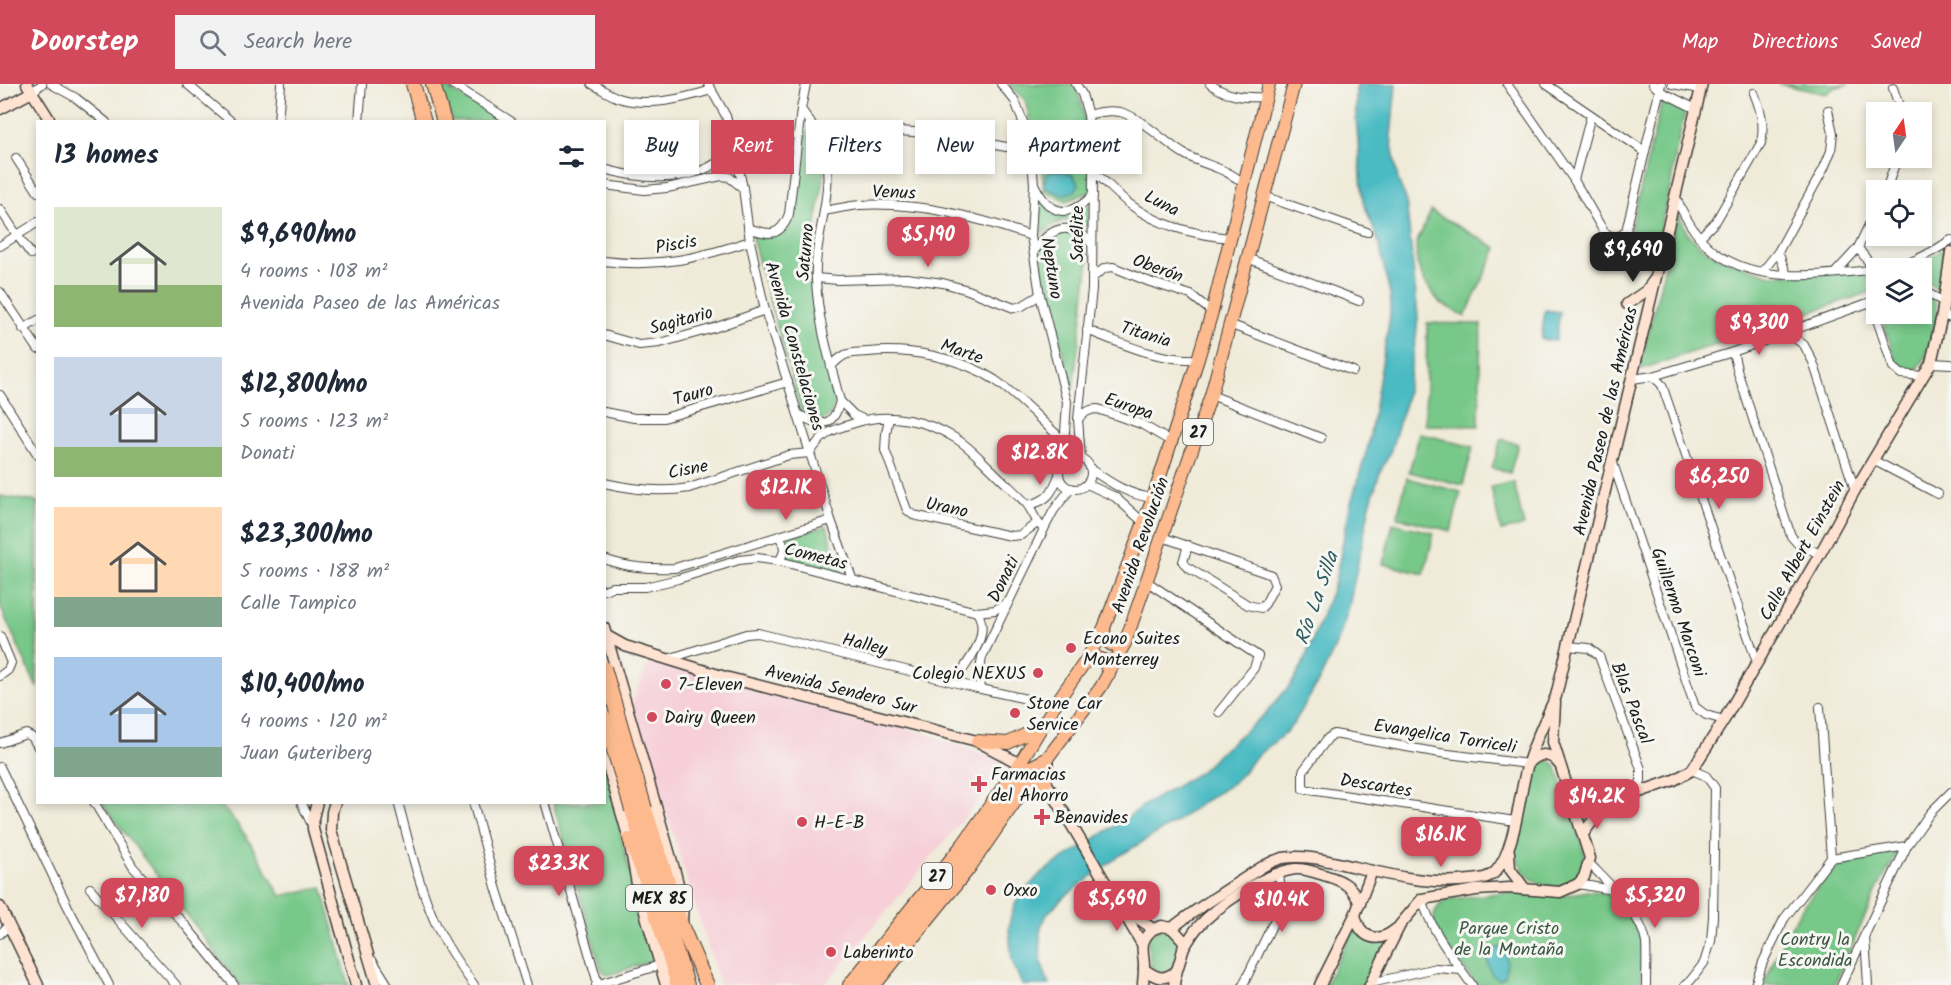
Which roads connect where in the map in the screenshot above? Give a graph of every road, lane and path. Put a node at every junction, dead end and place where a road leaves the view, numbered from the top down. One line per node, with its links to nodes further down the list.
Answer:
1 (42, 84): 22 (street)
2 (51, 84): 35 (street)
3 (187, 84): 36 (street)
4 (281, 84): 37 (street)
5 (362, 84): 38 (street)
6 (414, 84): 39 (highway)
7 (433, 84): 40 (highway)
8 (452, 84): 41 (street)
9 (592, 84): 21 (street)
10 (806, 84): 29 (street)
11 (1001, 84): 44 (street, Neptuno)
12 (1076, 84): 32 (street, Satélite)
13 (1210, 84): 26 (street)
14 (1269, 84): 26 (main road, Avenida Revolución / 27)
15 (1293, 84): 64 (main road, Avenida Revolución / 27)
16 (1507, 84): 57 (street)
17 (1546, 84): 33 (street)
18 (1653, 84): 23 (street)
19 (1672, 84): 20 (street)
20 (1702, 86): 30 (street, Avenida Paseo de las Américas)
21 (710, 87): 42 (street, Avenida Constelaciones)
22 (30, 88): 28 (street); 34 (street)
23 (1661, 88): 30 (street); 48 (street)
24 (1893, 88): 27 (street)
25 (1754, 93): 74 (street)
26 (1266, 98): 59 (main road, Avenida Revolución / 27)
27 (1898, 102)
28 (0, 109)
29 (801, 109): 43 (street, Saturno); 69 (street)
30 (1696, 109): 65 (street, Avenida Paseo de las Américas)
31 (1828, 110): 82 (street)
32 (1088, 115): 45 (street, Satélite); 59 (street)
33 (1591, 115): 48 (street); 57 (street)
34 (50, 120)
35 (103, 120)
36 (230, 120)
37 (278, 120)
38 (359, 120)
39 (423, 120)
40 (443, 120)
41 (509, 120)
42 (727, 120)
43 (808, 120)
44 (1022, 120)
45 (1088, 120)
46 (903, 131): 47 (street)
47 (1007, 147)
48 (1644, 151): 57 (street)
49 (16, 158): 62 (street)
50 (711, 167): 51 (street)
51 (606, 169)
52 (740, 174): 61 (street, Avenida Constelaciones)
53 (828, 174): 67 (street, Saturno)
54 (1033, 174): 58 (street, Neptuno)
55 (1093, 174): 63 (street, Satélite)
56 (1096, 174): 75 (street, Luna)
57 (1574, 180)
58 (1034, 184): 63 (street); 73 (street, Neptuno)
59 (1244, 184): 75 (main road, Avenida Revolución / 27)
60 (606, 185): 61 (street)
61 (743, 188): 69 (street, Avenida Constelaciones)
62 (36, 189)
63 (1093, 195): 78 (street, Satélite)
64 (1264, 196): 71 (street); 85 (main road, Avenida Revolución / 27)
65 (1676, 198): 74 (street); 93 (street, Avenida Paseo de las Américas)
66 (0, 209): 72 (street)
67 (824, 211): 73 (street, Venus); 94 (street, Saturno)
68 (36, 223): 72 (street)
69 (748, 228): 77 (street, Avenida Constelaciones)
70 (1866, 231): 80 (street)
71 (1367, 232)
72 (17, 236): 79 (street); 84 (street)
73 (1031, 236): 81 (street, Neptuno)
74 (1700, 237): 90 (street)
75 (1230, 238): 104 (main road, Avenida Revolución / 27)
76 (1951, 240): 87 (street)
77 (750, 241): 88 (street, Piscis); 103 (street, Avenida Constelaciones)
78 (1092, 244): 81 (street); 95 (street, Satélite)
79 (0, 246)
80 (1858, 248): 86 (street); 91 (street)
81 (1035, 250): 97 (street, Neptuno)
82 (1778, 252): 90 (street); 92 (street)
83 (1951, 252): 100 (street, Calle Albert Einstein)
84 (32, 254)
85 (1247, 258): 99 (street); 107 (main road, Avenida Revolución / 27)
86 (1866, 258)
87 (1922, 258)
88 (606, 261)
89 (1866, 270): 91 (street)
90 (1762, 272): 92 (street)
91 (1835, 273): 92 (street)
92 (1787, 275)
93 (1656, 277): 101 (street); 122 (street, Avenida Paseo de las Américas)
94 (816, 278): 97 (street); 118 (street, Saturno)
95 (1092, 278): 104 (street, Oberón); 110 (street, Satélite)
96 (0, 292): 109 (street)
97 (1040, 294): 133 (street, Neptuno)
98 (1932, 295): 100 (street)
99 (1359, 301)
100 (1944, 302): 105 (street, Calle Albert Einstein)
101 (1627, 304)
102 (1866, 304): 111 (street)
103 (765, 310): 112 (street, Sagitario); 123 (street, Avenida Constelaciones)
104 (1212, 312): 115 (main road, Avenida Revolución / 27)
105 (1946, 317): 116 (street, Calle Albert Einstein)
106 (36, 321): 109 (street)
107 (1229, 324): 119 (street); 125 (main road, Avenida Revolución / 27)
108 (1881, 324): 121 (street)
109 (23, 329): 113 (street)
110 (1087, 330): 115 (street, Titania); 130 (street, Satélite)
111 (1788, 333): 114 (street); 146 (street)
112 (606, 336)
113 (36, 346)
114 (1733, 352): 120 (street); 156 (street)
115 (1198, 359): 134 (main road, Avenida Revolución / 27)
116 (1931, 363): 117 (street); 121 (street, Calle Albert Einstein)
117 (1951, 364)
118 (831, 367): 126 (street, Saturno); 133 (street, Marte)
119 (1353, 371)
120 (1653, 376): 122 (street); 172 (street)
121 (1922, 376): 138 (street, Calle Albert Einstein)
122 (1632, 379): 140 (street, Avenida Paseo de las Américas)
123 (788, 382): 127 (street, Tauro); 128 (street, Avenida Constelaciones)
124 (0, 394): 135 (street)
125 (1211, 395): 132 (street); 154 (main road, Avenida Revolución / 27)
126 (840, 401): 128 (street); 131 (street)
127 (606, 412)
128 (798, 414): 136 (street, Avenida Constelaciones)
129 (890, 418): 131 (street); 149 (street); 152 (street, Urano)
130 (1078, 419): 134 (street, Europa); 137 (street, Satélite)
131 (865, 420): 136 (street)
132 (1321, 438)
133 (1064, 441): 139 (street, Neptuno)
134 (1172, 442): 148 (main road, Avenida Revolución / 27)
135 (36, 451)
136 (810, 453): 143 (street, Cisne); 150 (street, Avenida Constelaciones)
137 (1081, 458): 139 (street); 141 (street)
138 (1873, 459): 146 (street, Calle Albert Einstein); 147 (street)
139 (1063, 462): 142 (street)
140 (1612, 462): 168 (street, Avenida Paseo de las Américas); 184 (street, Guillermo Marconi)
141 (1090, 469): 144 (street); 148 (street)
142 (1059, 476): 145 (street); 149 (street)
143 (606, 483)
144 (1087, 484): 145 (street); 151 (street)
145 (1071, 488): 152 (street, Donati)
146 (1854, 490): 156 (street, Calle Albert Einstein)
147 (1938, 494)
148 (1153, 498): 151 (main road, Avenida Revolución / 27)
149 (1028, 505): 152 (street)
150 (831, 520): 153 (street, Cometas); 159 (street, Avenida Constelaciones)
151 (1143, 522): 164 (main road, Avenida Revolución / 27)
152 (1041, 526): 162 (street, Donati)
153 (778, 536): 157 (street); 158 (street, Cometas)
154 (1162, 537): 155 (street); 160 (main road, Avenida Revolución / 27)
155 (1188, 545): 155 (street)
156 (1820, 554): 172 (street, Calle Albert Einstein)
157 (779, 561): 159 (street, Cometas); 161 (street, Cometas)
158 (606, 562)
159 (853, 581): 163 (street, Cometas)
160 (1146, 581): 167 (main road, Avenida Revolución / 27); 182 (street)
161 (608, 588)
162 (1009, 601): 163 (street); 177 (street, Donati)
163 (977, 612): 176 (street)
164 (1104, 628): 167 (main road); 171 (main road, Avenida Revolución / 27)
165 (0, 636): 175 (street)
166 (606, 639): 169 (street, Avenida Sendero Sur); 173 (street)
167 (1125, 643): 174 (main road, Avenida Revolución / 27)
168 (1568, 646): 178 (street, Avenida Paseo de las Américas); 202 (street, Blas Pascal)
169 (652, 654): 170 (street, Avenida Sendero Sur); 173 (street, Avenida Sendero Sur)
170 (668, 659): 176 (street, Halley); 189 (street, Avenida Sendero Sur)
171 (1087, 659): 174 (main road); 180 (main road, Avenida Revolución / 27)
172 (1757, 662): 184 (street, Calle Albert Einstein)
173 (609, 667): 179 (street); 212 (highway, MEX 85, bridge)
174 (1108, 674): 192 (main road, Avenida Revolución / 27)
175 (0, 676)
176 (954, 682): 177 (street, Halley)
177 (981, 689): 180 (street, Halley)
178 (1556, 696): 194 (street, Avenida Paseo de las Américas); 195 (street, Avenida Paseo de las Américas)
179 (624, 702): 183 (street); 187 (street)
180 (1056, 703): 186 (main road, Avenida Revolución / 27)
181 (1820, 707): 219 (street)
182 (1219, 712)
183 (606, 718)
184 (1724, 720): 197 (street, Calle Albert Einstein)
185 (606, 724): 212 (highway, MEX 85, bridge)
186 (1041, 727): 189 (main road); 198 (main road, Avenida Revolución / 27)
187 (635, 736): 188 (street); 234 (street)
188 (606, 739)
189 (977, 741): 198 (street, Avenida Sendero Sur)
190 (0, 743): 191 (street)
191 (36, 744)
192 (1048, 758): 198 (main road); 199 (main road)
193 (606, 760): 216 (street)
194 (1528, 764): 195 (street); 200 (street, Evangelica Torriceli); 213 (street, Avenida Paseo de las Américas)
195 (1560, 765): 203 (street, Avenida Paseo de las Américas)
196 (0, 767): 249 (street)
197 (1692, 770): 202 (street); 270 (street)
198 (1029, 771): 199 (main road); 246 (main road, Avenida Revolución / 27); 262 (main road, Avenida Revolución / 27); 263 (main road)
199 (1046, 782): 229 (street)
200 (1303, 789): 213 (street, Descartes)
201 (1951, 792): 217 (street)
202 (1638, 793): 211 (street)
203 (1571, 800): 211 (street); 215 (street, Avenida Paseo de las Américas)
204 (95, 804): 251 (street)
205 (302, 804): 214 (street)
206 (318, 804): 214 (street)
207 (334, 804): 241 (street)
208 (399, 804): 255 (street)
209 (473, 804): 256 (street)
210 (546, 804): 257 (street)
211 (1605, 804): 215 (street)
212 (639, 810): 234 (highway, MEX 85); 260 (highway, MEX 85)
213 (1515, 821): 218 (street, Avenida Paseo de las Américas)
214 (313, 829): 252 (street)
215 (1583, 834): 220 (street, Avenida Paseo de las Américas)
216 (629, 839): 242 (street); 259 (main road)
217 (1907, 846): 219 (street); 237 (street)
218 (1509, 852): 223 (street, Avenida Paseo de las Américas); 226 (street)
219 (1831, 858): 271 (street)
220 (1589, 863): 224 (street); 227 (street)
221 (1372, 871): 223 (street, Avenida Paseo de las Américas); 231 (street); 235 (street, Avenida Paseo de las Américas)
222 (1279, 873): 231 (street); 240 (street); 266 (street)
223 (1422, 880): 228 (street)
224 (1578, 884): 226 (street); 227 (street)
225 (90, 888): 250 (street)
226 (1525, 889): 228 (street)
227 (1615, 890): 269 (street)
228 (1422, 899): 233 (street); 244 (street)
229 (1119, 905): 236 (street); 239 (street)
230 (0, 907): 232 (street)
231 (1357, 909): 233 (street); 267 (street)
232 (9, 925): 238 (street); 248 (street)
233 (1400, 925): 247 (street)
234 (682, 927): 261 (highway, MEX 85)
235 (1172, 928): 236 (street); 240 (street)
236 (1153, 929): 239 (street)
237 (1865, 932): 272 (street); 273 (street)
238 (0, 934)
239 (1142, 944): 243 (street)
240 (1184, 948): 245 (street)
241 (368, 953): 253 (street); 254 (street)
242 (660, 964): 257 (street); 258 (street)
243 (1144, 969): 245 (street); 264 (street)
244 (1461, 970): 247 (street); 268 (street)
245 (1175, 972): 265 (street)
246 (879, 983)
247 (1370, 984)
248 (38, 985)
249 (109, 985)
250 (176, 985)
251 (234, 985)
252 (356, 985)
253 (377, 985)
254 (388, 985)
255 (474, 985)
256 (527, 985)
257 (597, 985)
258 (666, 985)
259 (677, 985)
260 (687, 985)
261 (706, 985)
262 (849, 985)
263 (863, 985)
264 (1143, 985)
265 (1174, 985)
266 (1242, 985)
267 (1320, 985)
268 (1472, 985)
269 (1646, 985)
270 (1685, 985)
271 (1755, 985)
272 (1840, 985)
273 (1868, 985)

